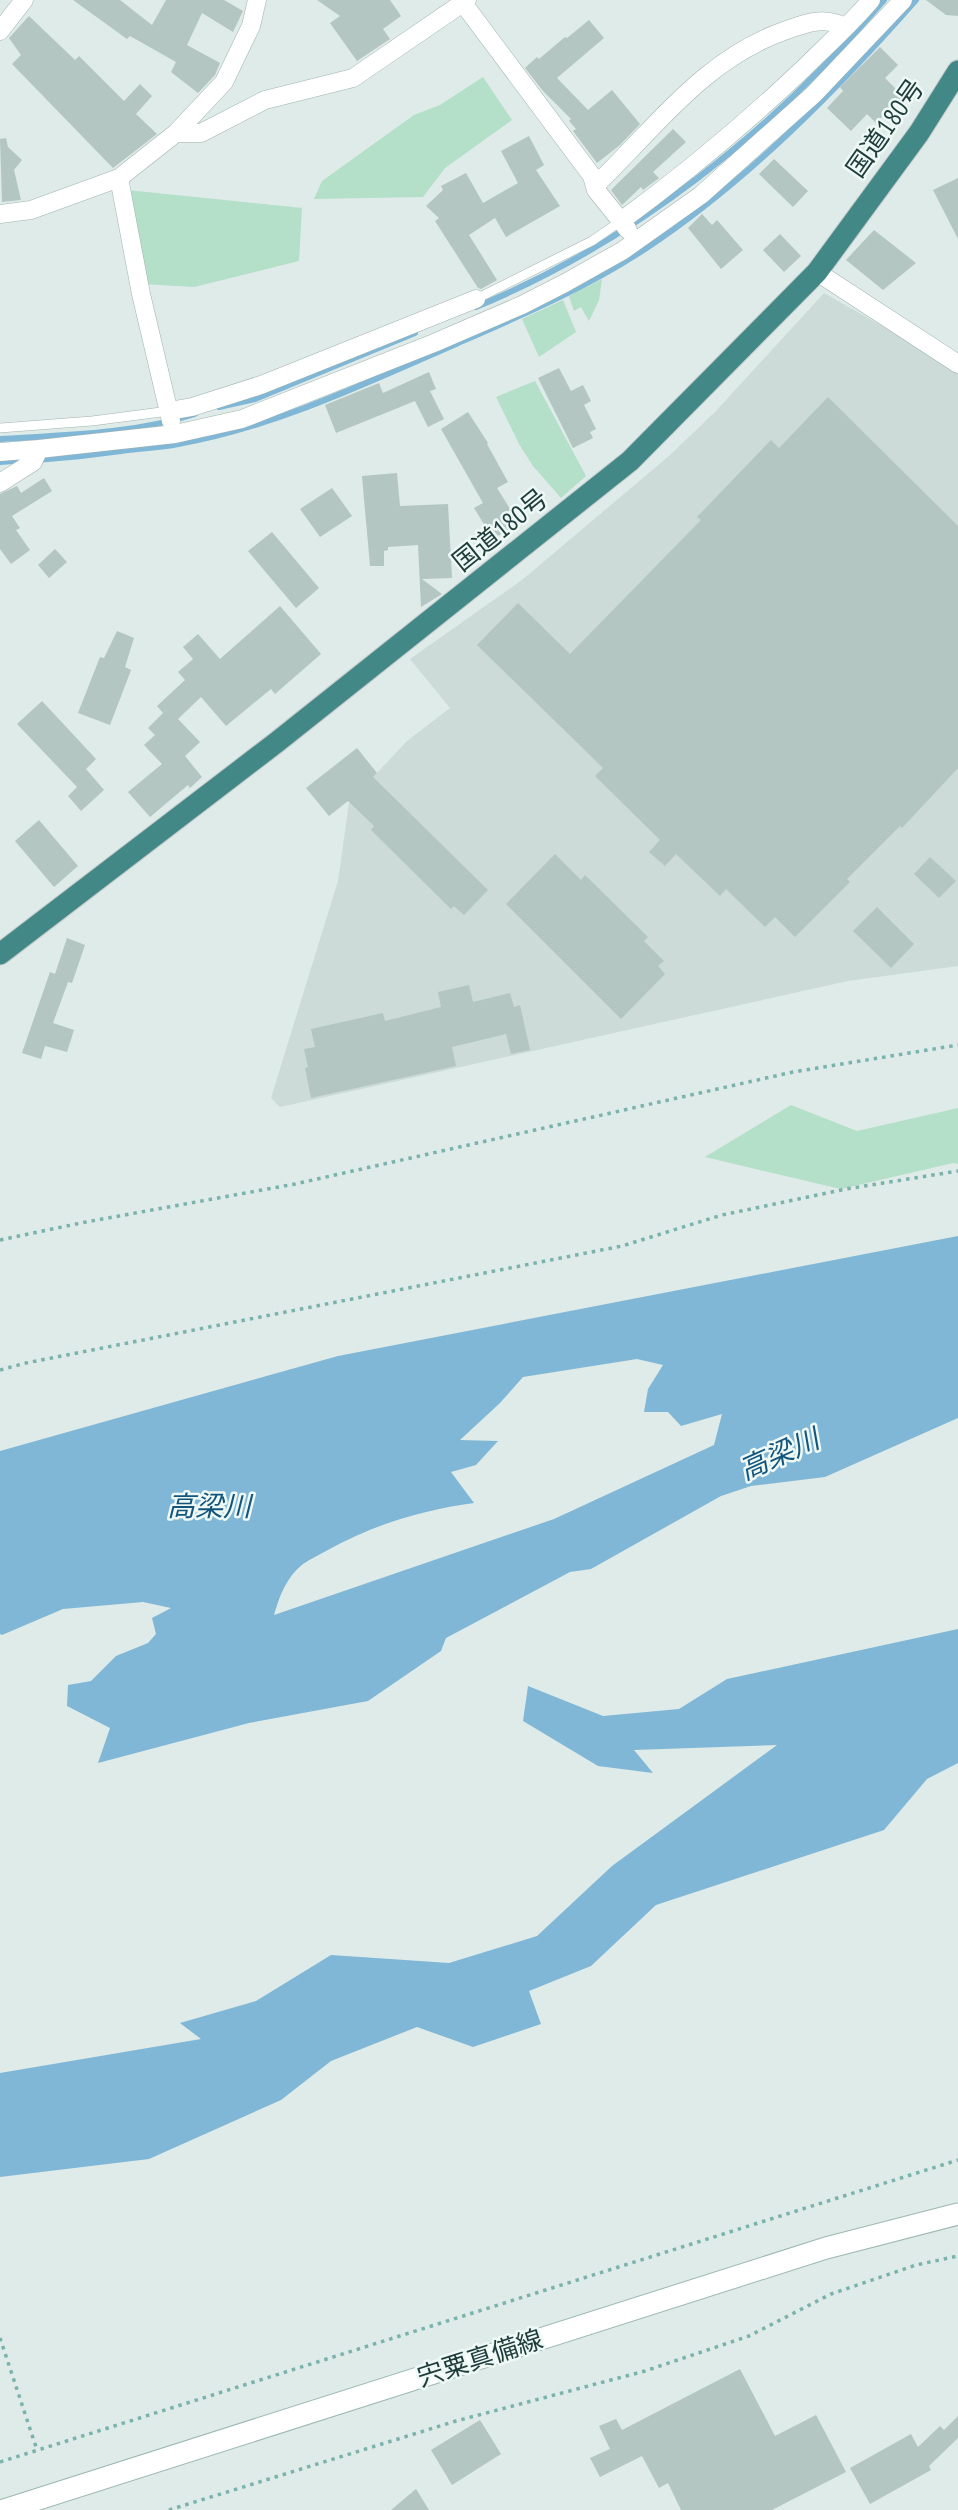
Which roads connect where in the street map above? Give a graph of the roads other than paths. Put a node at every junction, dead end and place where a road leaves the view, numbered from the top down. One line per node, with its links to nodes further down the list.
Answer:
1 (24, 0): 7 (street)
2 (257, 0): 9 (street)
3 (871, 0): 6 (street)
4 (903, 0): 13 (street)
5 (465, 2): 9 (street); 11 (street)
6 (845, 27): 11 (street); 13 (street)
7 (0, 32)
8 (958, 71): 14 (highway, 国道180号)
9 (176, 133): 10 (street)
10 (119, 178): 12 (street); 17 (street)
11 (595, 186): 13 (street)
12 (0, 214)
13 (628, 231): 15 (lane); 17 (street)
14 (817, 272): 16 (street); 22 (highway, 国道180号)
15 (476, 299): 17 (street)
16 (958, 364)
17 (172, 422): 18 (lane); 20 (street)
18 (0, 428)
19 (0, 452): 20 (street)
20 (36, 455): 21 (street)
21 (0, 483)
22 (0, 954)
23 (958, 2214): 24 (main road, 宍粟真備線)
24 (4, 2510)

